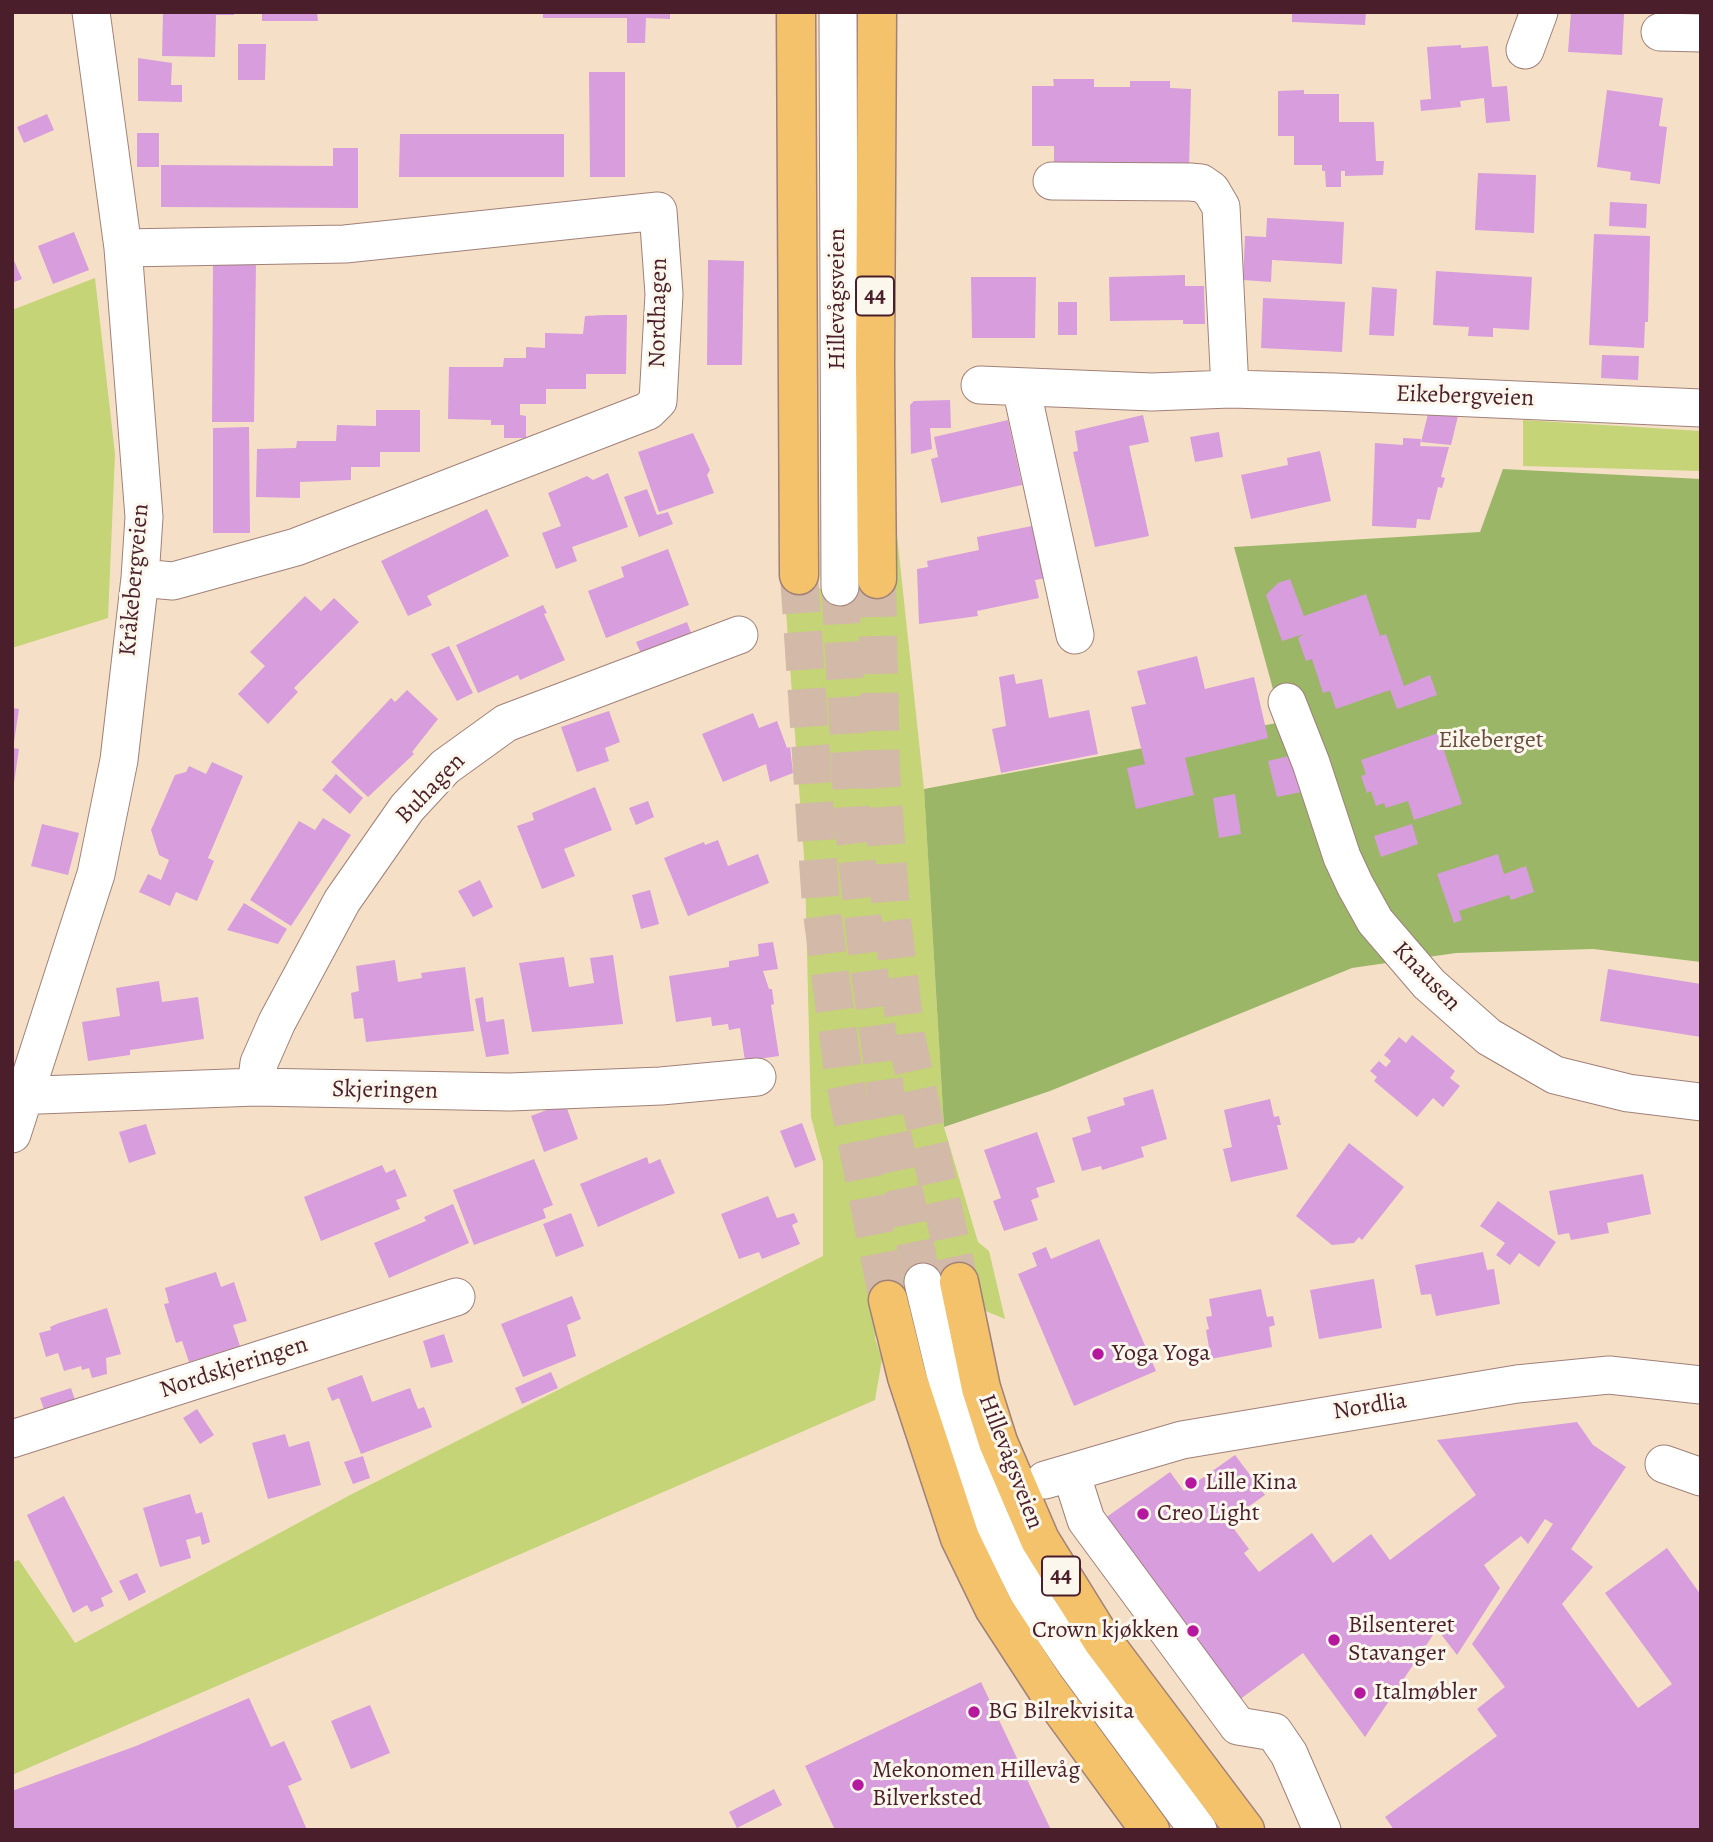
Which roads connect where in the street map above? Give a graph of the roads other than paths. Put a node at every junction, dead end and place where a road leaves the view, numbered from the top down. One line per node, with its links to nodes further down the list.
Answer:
1 (90, 12): 10 (street, Kråkebergveien)
2 (796, 12): 15 (main road, Hillevågsveien)
3 (838, 12): 18 (street, Hillevågsveien)
4 (877, 12): 17 (main road, Hillevågsveien / 44)
5 (1539, 12): 8 (street)
6 (1660, 32): 7 (street)
7 (1701, 33)
8 (1525, 51)
9 (1052, 181): 13 (street)
10 (123, 248): 16 (street, Kråkebergveien); 16 (street, Nordhagen)
11 (980, 384): 12 (street, Eikebergveien)
12 (1021, 387): 13 (street, Eikebergveien); 20 (street)
13 (1230, 389): 14 (street, Eikebergveien)
14 (1701, 408)
15 (799, 575)
16 (140, 578): 24 (street, Kråkebergveien)
17 (877, 579)
18 (840, 587)
19 (739, 635): 23 (street, Buhagen)
20 (1075, 635)
21 (1287, 702): 25 (street, Knausen)
22 (757, 1077): 23 (street, Skjeringen)
23 (256, 1087): 24 (street, Skjeringen)
24 (17, 1096): 26 (street, Kråkebergveien)
25 (1701, 1101)
26 (12, 1135)
27 (941, 1282): 35 (street, Hillevågsveien); 36 (main road, Hillevågsveien / 44)
28 (456, 1297): 31 (street, Nordskjeringen)
29 (888, 1300): 34 (main road)
30 (1701, 1385): 37 (street, Nordlia)
31 (12, 1439)
32 (1664, 1464): 33 (street)
33 (1701, 1477)
34 (1150, 1830)
35 (1198, 1830)
36 (1245, 1830)
37 (1322, 1830)

